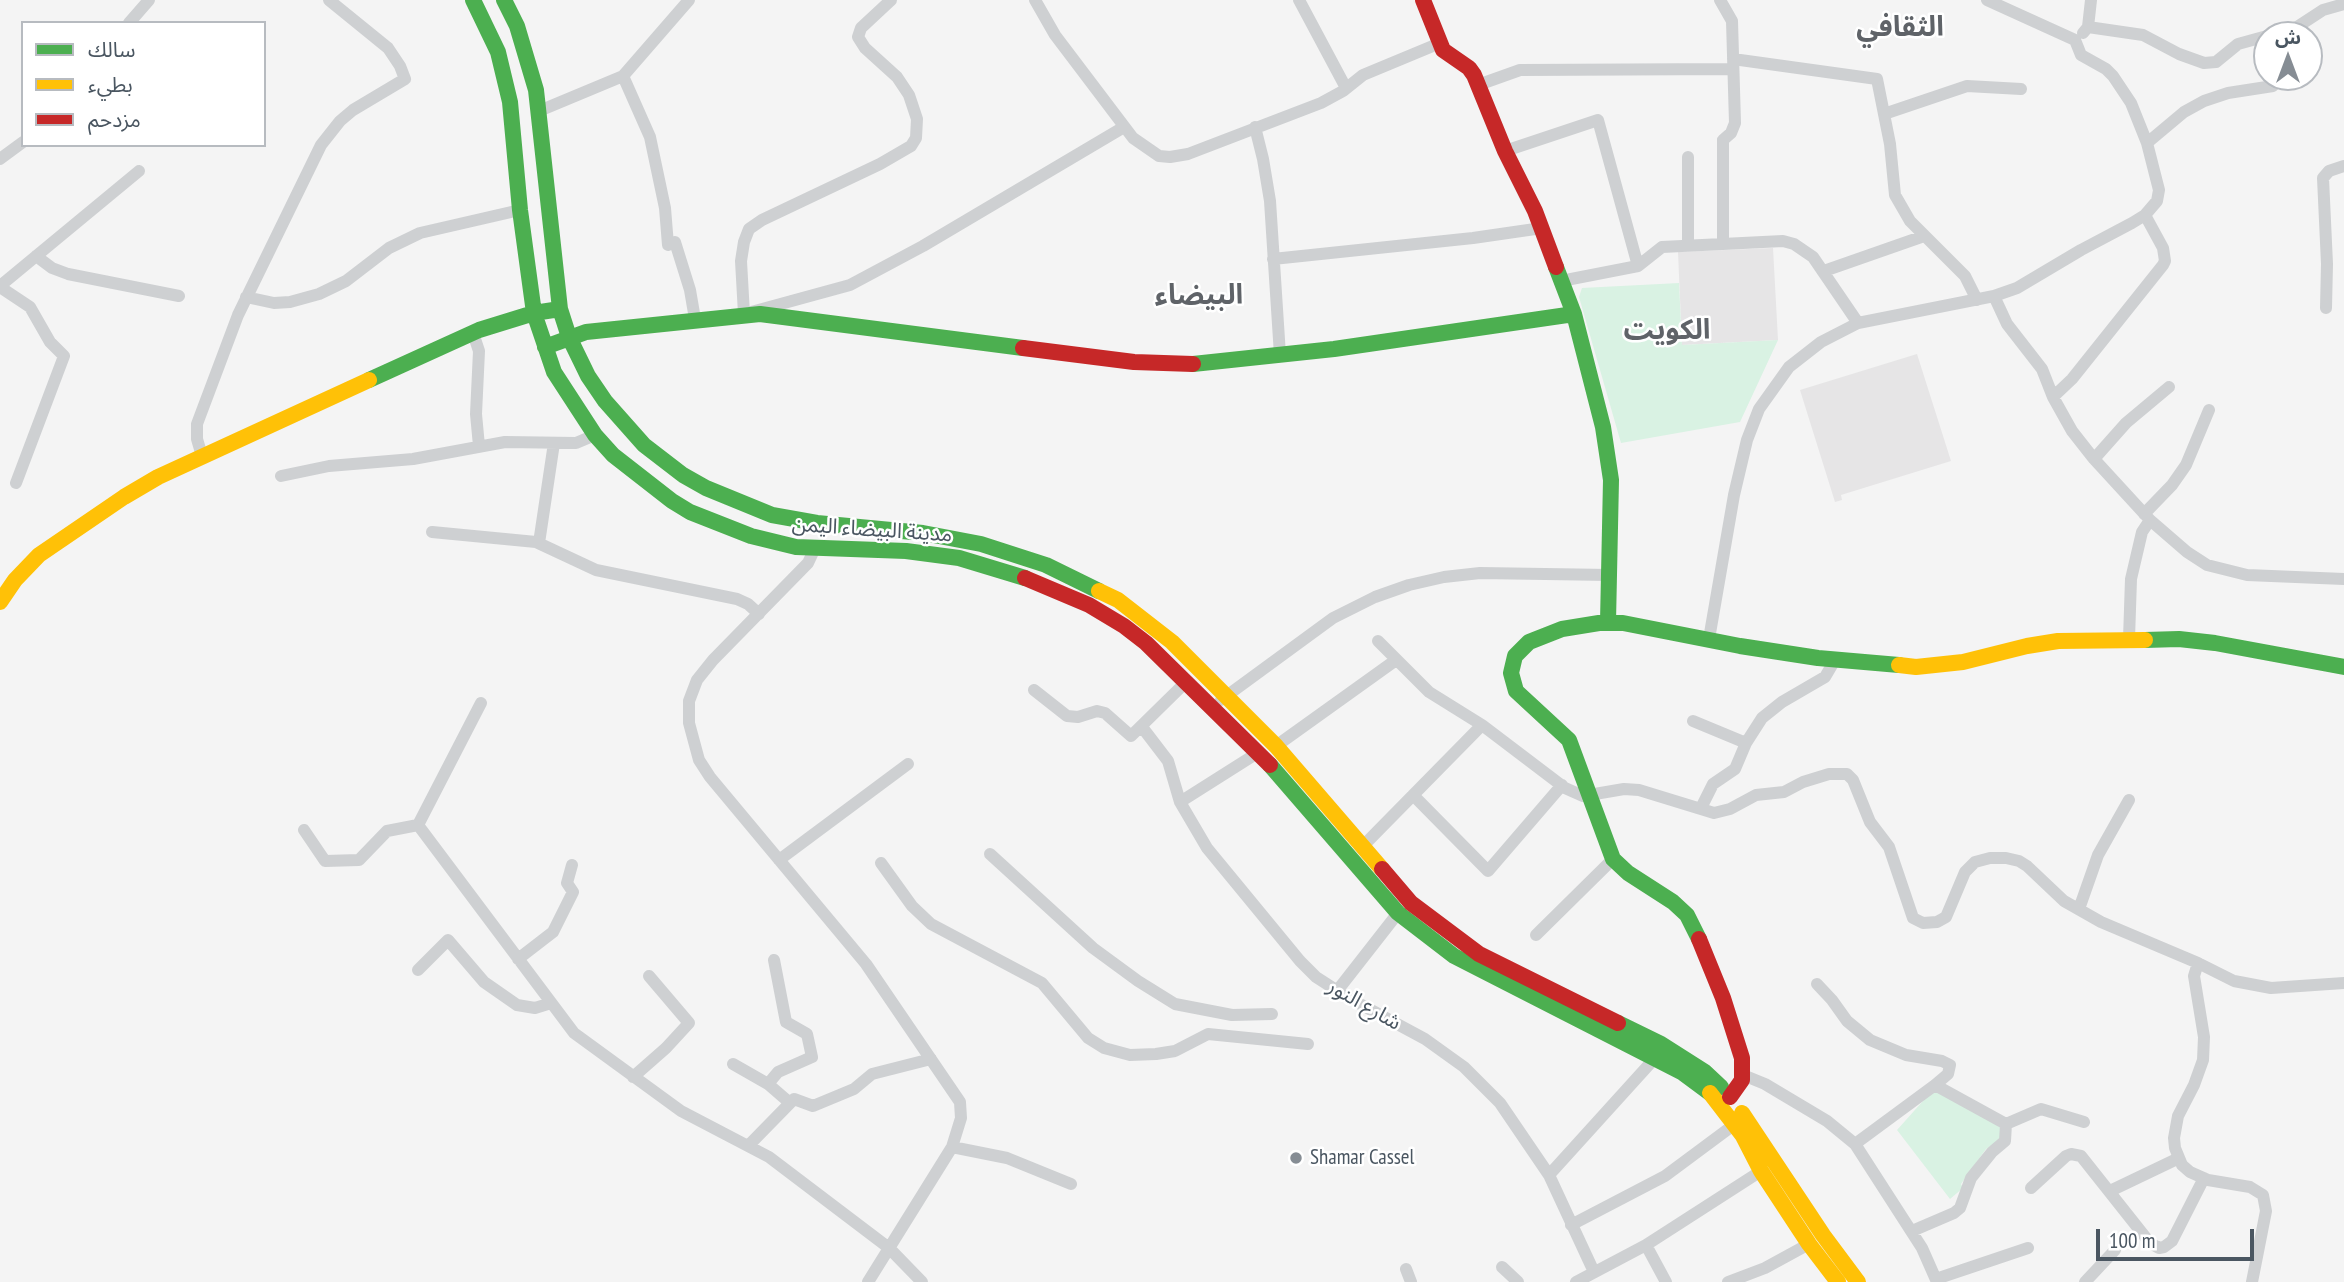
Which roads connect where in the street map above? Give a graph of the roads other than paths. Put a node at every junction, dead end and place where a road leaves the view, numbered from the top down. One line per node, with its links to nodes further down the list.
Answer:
1 (149, 0): 14 (street)
2 (328, 0): 51 (street)
3 (473, 0): 37 (main road, مدينة البيضاء اليمن)
4 (504, 0): 26 (main road, مدينة البيضاء اليمن)
5 (689, 0): 21 (street)
6 (891, 0): 56 (street)
7 (1035, 0): 28 (street)
8 (1299, 0): 23 (street)
9 (1423, 0): 19 (main road)
10 (1720, 0): 20 (street)
11 (1987, 0): 17 (street)
12 (2091, 0): 16 (street)
13 (2344, 4): 15 (street)
14 (131, 21)
15 (2306, 21)
16 (2088, 27): 17 (street); 18 (street)
17 (2075, 40): 31 (street)
18 (2253, 40)
19 (1440, 43): 22 (main road); 23 (street)
20 (1733, 64): 22 (street); 27 (street); 41 (street)
21 (623, 76): 26 (street); 58 (street)
22 (1478, 85): 32 (main road)
23 (1346, 88): 29 (street)
24 (2021, 89): 27 (street)
25 (2253, 89): 31 (street)
26 (539, 111): 54 (main road, مدينة البيضاء اليمن)
27 (1884, 114): 40 (street)
28 (1124, 127): 29 (street); 56 (street)
29 (1255, 127): 44 (street)
30 (21, 143): 34 (street)
31 (2147, 143): 38 (street)
32 (1505, 151): 39 (main road); 45 (street)
33 (1688, 157): 42 (street)
34 (0, 159)
35 (2344, 166): 53 (street)
36 (139, 170): 43 (street)
37 (520, 210): 51 (street); 55 (main road, مدينة البيضاء اليمن)
38 (2145, 215): 50 (street); 65 (street)
39 (1542, 229): 44 (street); 47 (main road)
40 (1924, 236): 46 (street); 52 (street)
41 (1723, 243): 42 (street); 46 (street)
42 (1688, 245): 45 (street)
43 (36, 256): 48 (street); 49 (street)
44 (1273, 259): 63 (street)
45 (1638, 266): 47 (street)
46 (1824, 271): 59 (street)
47 (1561, 281): 57 (main road)
48 (0, 286): 73 (street)
49 (179, 296)
50 (1994, 296): 52 (street); 65 (street)
51 (246, 297): 70 (street)
52 (1978, 300): 59 (street)
53 (2326, 308)
54 (560, 309): 55 (main road); 61 (main road, مدينة البيضاء اليمن)
55 (534, 313): 60 (main road); 62 (main road, مدينة البيضاء اليمن)
56 (744, 314): 58 (main road); 63 (main road)
57 (1574, 314): 63 (main road); 79 (main road)
58 (695, 319): 61 (main road)
59 (1858, 323): 84 (street)
60 (472, 333): 69 (street); 70 (main road)
61 (569, 337): 62 (main road); 75 (main road, مدينة البيضاء اليمن)
62 (545, 347): 67 (main road, مدينة البيضاء اليمن)
63 (1280, 355)
64 (2169, 387): 71 (street)
65 (2053, 397): 71 (street)
66 (2209, 410): 74 (street)
67 (595, 435): 68 (street); 78 (main road, مدينة البيضاء اليمن)
68 (554, 443): 69 (street); 77 (street)
69 (479, 446): 72 (street)
70 (202, 456): 81 (main road)
71 (2094, 458): 74 (street)
72 (281, 476)
73 (16, 483)
74 (2147, 517): 80 (street); 85 (street)
75 (817, 523): 78 (main road); 92 (main road, مدينة البيضاء اليمن)
76 (432, 532): 77 (street)
77 (539, 543): 82 (street)
78 (815, 548): 82 (street); 90 (main road, مدينة البيضاء اليمن)
79 (1610, 575): 83 (main road); 92 (street)
80 (2344, 579)
81 (0, 601)
82 (759, 614): 112 (street)
83 (1608, 622): 84 (main road); 103 (main road)
84 (1709, 639): 88 (main road)
85 (2129, 639): 88 (main road); 89 (main road)
86 (1378, 641): 87 (street)
87 (1396, 660): 95 (street); 98 (street)
88 (1835, 660): 97 (street)
89 (2344, 667)
90 (1185, 683): 92 (main road, مدينة البيضاء اليمن); 96 (street)
91 (1034, 690): 96 (street)
92 (1219, 702): 98 (main road); 99 (main road)
93 (481, 703): 107 (street)
94 (1693, 721): 97 (street)
95 (1482, 725): 101 (street); 102 (street)
96 (1142, 727): 105 (street, شارع النور)
97 (1746, 743): 106 (street)
98 (1276, 746): 109 (main road)
99 (1259, 752): 105 (street); 116 (main road)
100 (908, 764): 112 (street)
101 (1562, 785): 102 (street); 103 (street)
102 (1413, 795): 109 (street)
103 (1591, 796): 106 (street); 111 (main road)
104 (2129, 800): 115 (street)
105 (1180, 802): 125 (street, شارع النور)
106 (1701, 808): 115 (street)
107 (418, 825): 108 (street); 118 (street)
108 (304, 830)
109 (1363, 846): 136 (main road)
110 (990, 854): 127 (street)
111 (1613, 859): 117 (street); 132 (main road)
112 (779, 860): 130 (street)
113 (881, 863): 128 (street)
114 (572, 865): 118 (street)
115 (2079, 909): 120 (street)
116 (1398, 913): 125 (street); 129 (main road)
117 (1536, 935)
118 (518, 959): 126 (street)
119 (774, 960): 134 (street)
120 (2198, 963): 123 (street); 144 (street)
121 (418, 971): 126 (street)
122 (649, 975): 133 (street)
123 (2344, 983)
124 (1817, 984): 135 (street)
125 (1338, 991): 146 (street, شارع النور)
126 (551, 1003): 133 (street)
127 (1272, 1014)
128 (1308, 1044)
129 (1655, 1058): 139 (main road); 146 (street)
130 (931, 1059): 137 (street); 143 (street)
131 (733, 1064): 134 (street)
132 (1743, 1075): 136 (main road); 141 (street)
133 (634, 1077): 142 (street)
134 (768, 1084): 137 (street)
135 (1935, 1085): 140 (street); 141 (street)
136 (1730, 1097): 170 (main road)
137 (790, 1103): 142 (street)
138 (2084, 1122): 140 (street)
139 (1735, 1124): 145 (main road); 151 (street)
140 (2006, 1125): 152 (street)
141 (1855, 1144): 152 (street)
142 (749, 1145): 155 (street)
143 (952, 1147): 148 (street); 155 (street)
144 (2179, 1158): 147 (street); 150 (street)
145 (1761, 1171): 153 (main road); 154 (street)
146 (1549, 1175): 151 (street, شارع النور)
147 (2204, 1178): 150 (street); 172 (street)
148 (1071, 1184)
149 (2031, 1188): 150 (street)
150 (2110, 1191)
151 (1571, 1225): 160 (street, شارع النور)
152 (1912, 1231): 161 (street)
153 (1809, 1244): 168 (street); 169 (main road)
154 (1646, 1245): 160 (street); 167 (street)
155 (888, 1248): 162 (street); 163 (street)
156 (2028, 1248): 161 (street)
157 (2115, 1250): 171 (street)
158 (1502, 1266): 165 (street)
159 (1406, 1269): 164 (street)
160 (1594, 1272): 166 (street)
161 (1937, 1280)
162 (868, 1282)
163 (922, 1282)
164 (1411, 1282)
165 (1518, 1282)
166 (1576, 1282)
167 (1666, 1282)
168 (1728, 1282)
169 (1838, 1282)
170 (1858, 1282)
171 (2085, 1282)
172 (2252, 1282)

